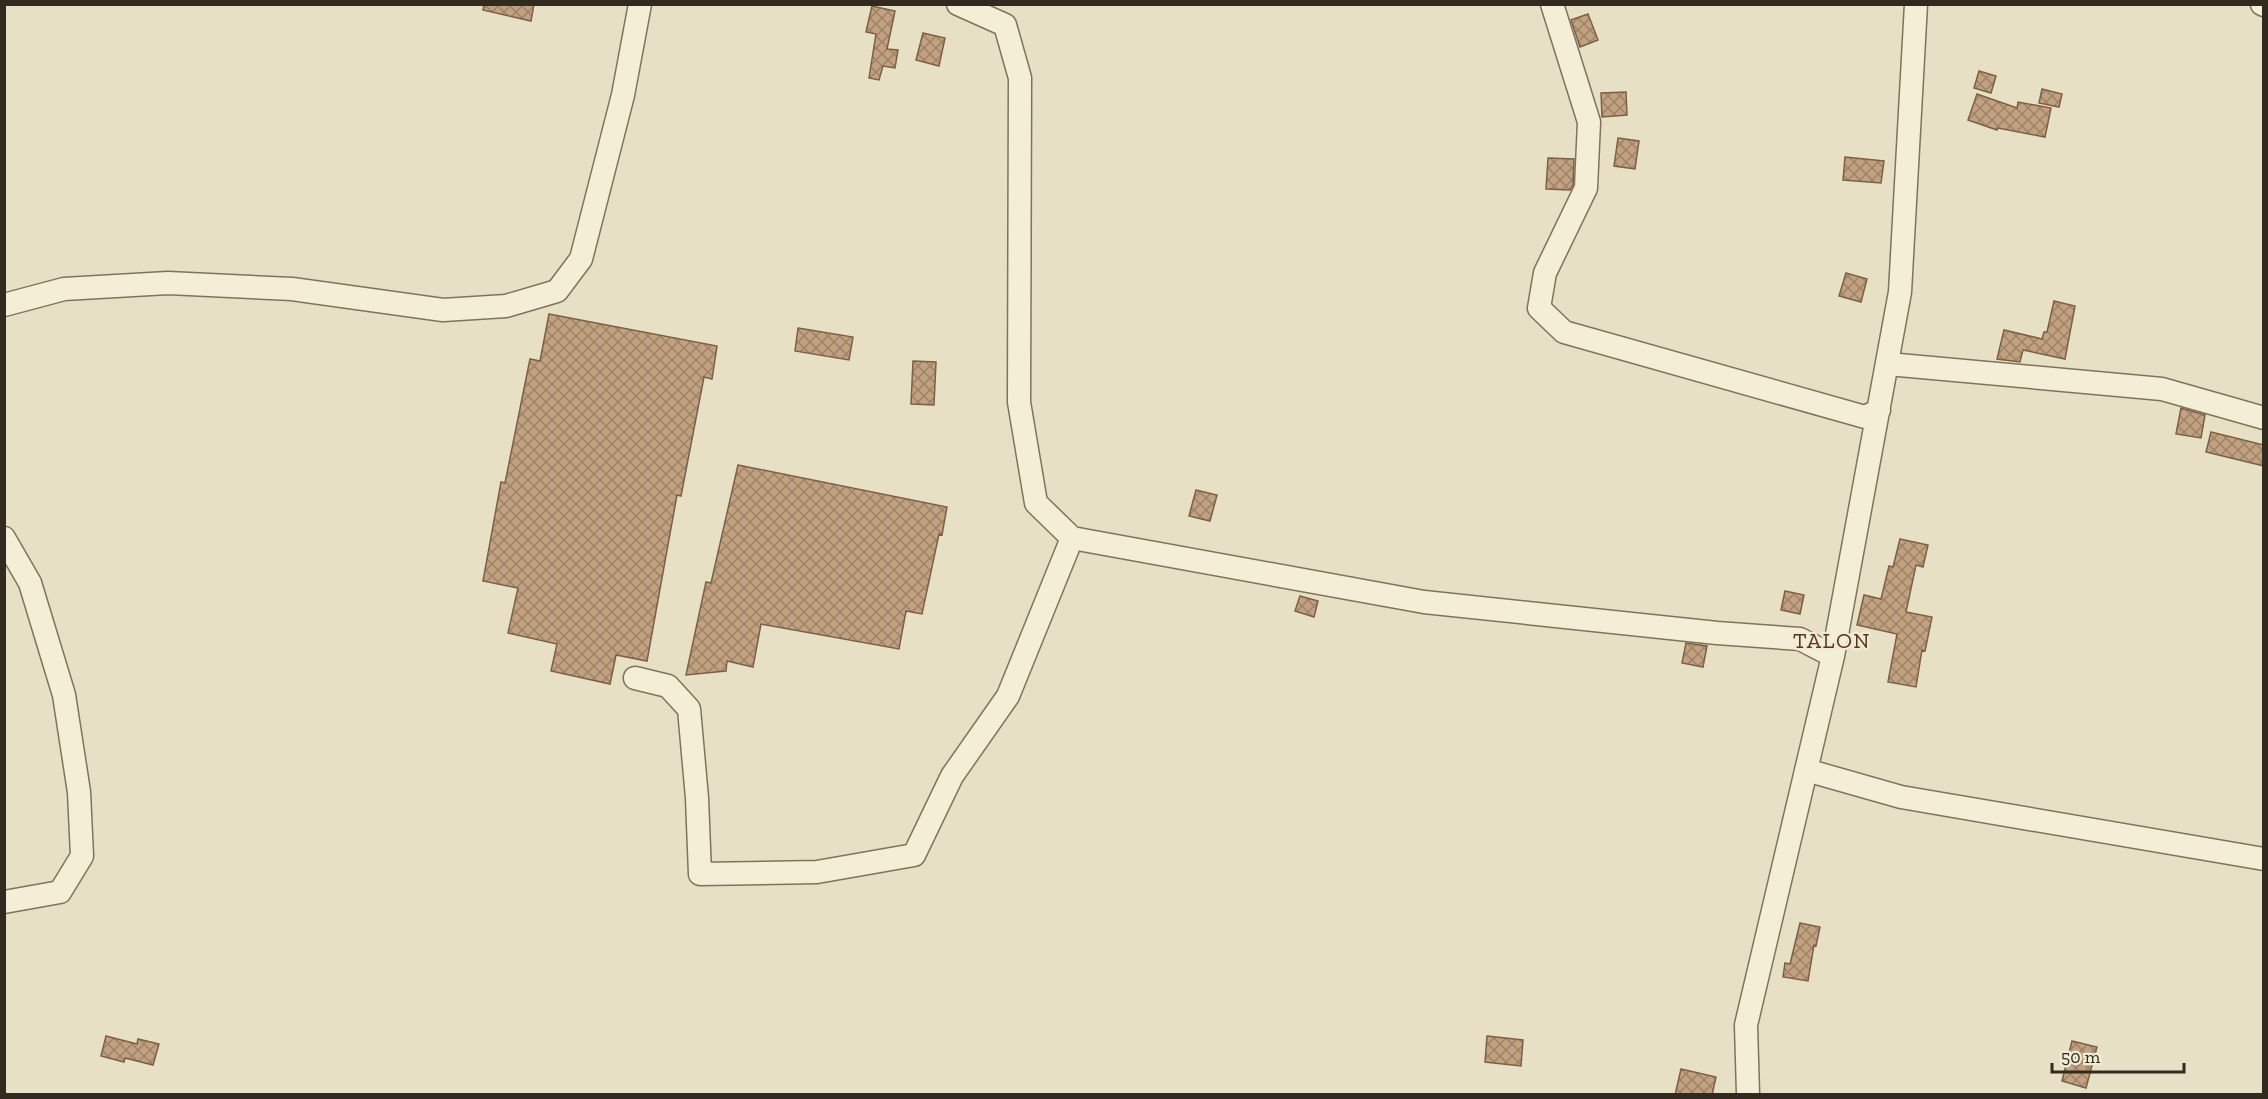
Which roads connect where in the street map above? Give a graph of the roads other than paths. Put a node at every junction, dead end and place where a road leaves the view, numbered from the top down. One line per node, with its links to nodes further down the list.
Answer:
1 (640, 4): 6 (street)
2 (958, 4): 5 (street)
3 (1552, 4): 8 (street)
4 (1916, 4): 7 (street)
5 (999, 12): 11 (street)
6 (8, 300)
7 (1888, 364): 8 (street); 9 (street)
8 (1879, 410): 12 (street)
9 (2264, 418)
10 (4, 538): 16 (street)
11 (1072, 538): 12 (street); 13 (street)
12 (1833, 656): 14 (street)
13 (635, 678)
14 (1806, 770): 15 (street); 17 (street)
15 (2264, 859)
16 (4, 902)
17 (1748, 1095)

